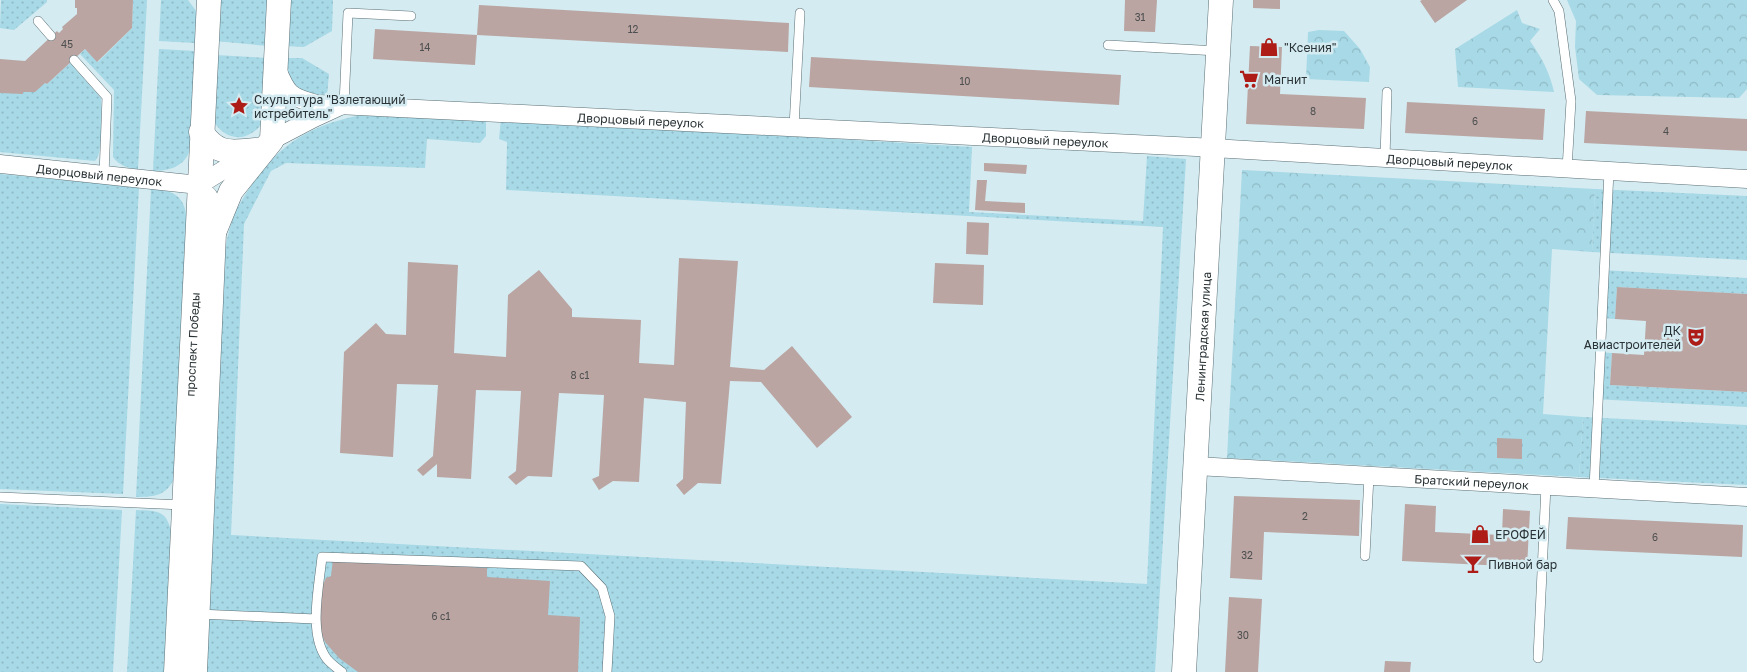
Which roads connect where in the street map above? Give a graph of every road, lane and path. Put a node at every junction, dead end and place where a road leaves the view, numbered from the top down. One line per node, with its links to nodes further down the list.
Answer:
1 (209, 0): 16 (main road, проспект Победы)
2 (279, 0): 12 (main road)
3 (1221, 0): 10 (main road, Ленинградская улица)
4 (1554, 0): 21 (lane)
5 (800, 12): 15 (lane)
6 (412, 16): 14 (lane)
7 (38, 21): 8 (lane)
8 (52, 36)
9 (1108, 45): 10 (lane)
10 (1218, 51): 18 (main road, Ленинградская улица)
11 (74, 60): 23 (lane)
12 (276, 66): 14 (street, Дворцовый переулок); 17 (main road)
13 (1387, 92): 19 (lane)
14 (344, 105): 15 (street, Дворцовый переулок); 17 (street, Дворцовый переулок)
15 (794, 127): 18 (street, Дворцовый переулок)
16 (201, 132): 17 (main road); 25 (main road, проспект Победы)
17 (264, 145): 25 (street); 26 (main road, проспект Победы)
18 (1213, 148): 19 (street, Дворцовый переулок); 27 (main road, Ленинградская улица)
19 (1385, 158): 21 (street, Дворцовый переулок)
20 (0, 164): 23 (street, Дворцовый переулок)
21 (1567, 169): 22 (street, Дворцовый переулок)
22 (1609, 171): 24 (street, Дворцовый переулок); 30 (lane)
23 (104, 176): 25 (street, Дворцовый переулок)
24 (1747, 179)
25 (199, 185): 26 (main road, проспект Победы); 33 (main road, проспект Победы)
26 (214, 233): 33 (main road, проспект Победы)
27 (1196, 466): 28 (street, Братский переулок); 42 (main road, Ленинградская улица)
28 (1369, 476): 29 (street, Братский переулок); 34 (lane)
29 (1546, 486): 30 (street, Братский переулок); 37 (lane)
30 (1594, 488): 32 (street, Братский переулок)
31 (0, 497): 33 (lane)
32 (1747, 497)
33 (193, 506): 35 (main road, проспект Победы); 38 (main road, проспект Победы)
34 (1365, 556)
35 (198, 614): 36 (lane); 39 (main road, проспект Победы)
36 (316, 619): 40 (lane); 41 (lane)
37 (1538, 658)
38 (176, 672)
39 (195, 672)
40 (342, 672)
41 (607, 672)
42 (1184, 672)

